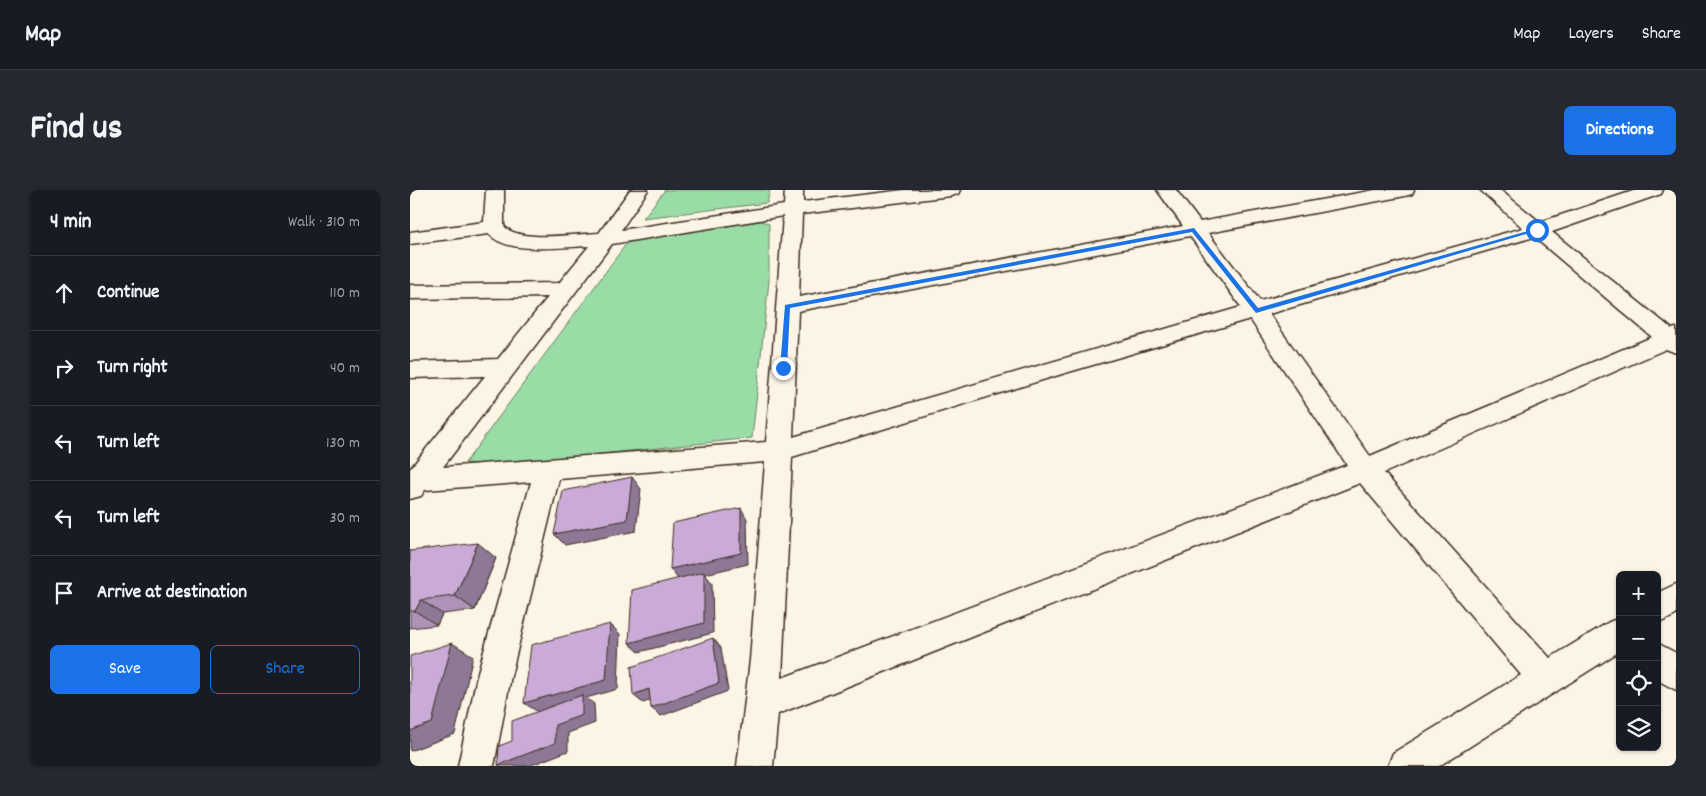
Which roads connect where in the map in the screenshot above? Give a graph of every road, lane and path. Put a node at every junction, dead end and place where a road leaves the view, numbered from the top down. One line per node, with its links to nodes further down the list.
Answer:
1 (495, 190): 9 (street)
2 (639, 190): 13 (street)
3 (951, 190): 8 (street)
4 (1166, 190): 10 (street)
5 (1405, 190): 10 (street)
6 (1488, 190): 11 (street)
7 (1654, 190): 11 (street)
8 (794, 200): 13 (street); 16 (street)
9 (494, 227): 12 (street); 13 (street)
10 (1194, 230): 16 (street); 17 (street)
11 (1537, 230): 17 (street); 18 (street)
12 (410, 238)
13 (605, 239): 14 (street)
14 (565, 290): 15 (street); 19 (street)
15 (410, 292)
16 (787, 306): 21 (street)
17 (1256, 311): 21 (street); 23 (street)
18 (1674, 340): 23 (street)
19 (506, 366): 20 (street); 24 (street)
20 (410, 370)
21 (778, 451): 22 (street); 31 (street)
22 (548, 469): 24 (street); 32 (street)
23 (1365, 470): 30 (street); 31 (street)
24 (414, 485)
25 (1676, 598): 26 (street)
26 (1661, 607)
27 (1616, 635): 30 (street)
28 (1660, 661): 29 (street)
29 (1676, 674)
30 (1546, 679): 34 (street)
31 (762, 703): 33 (street)
32 (476, 766)
33 (754, 766)
34 (1406, 766)

